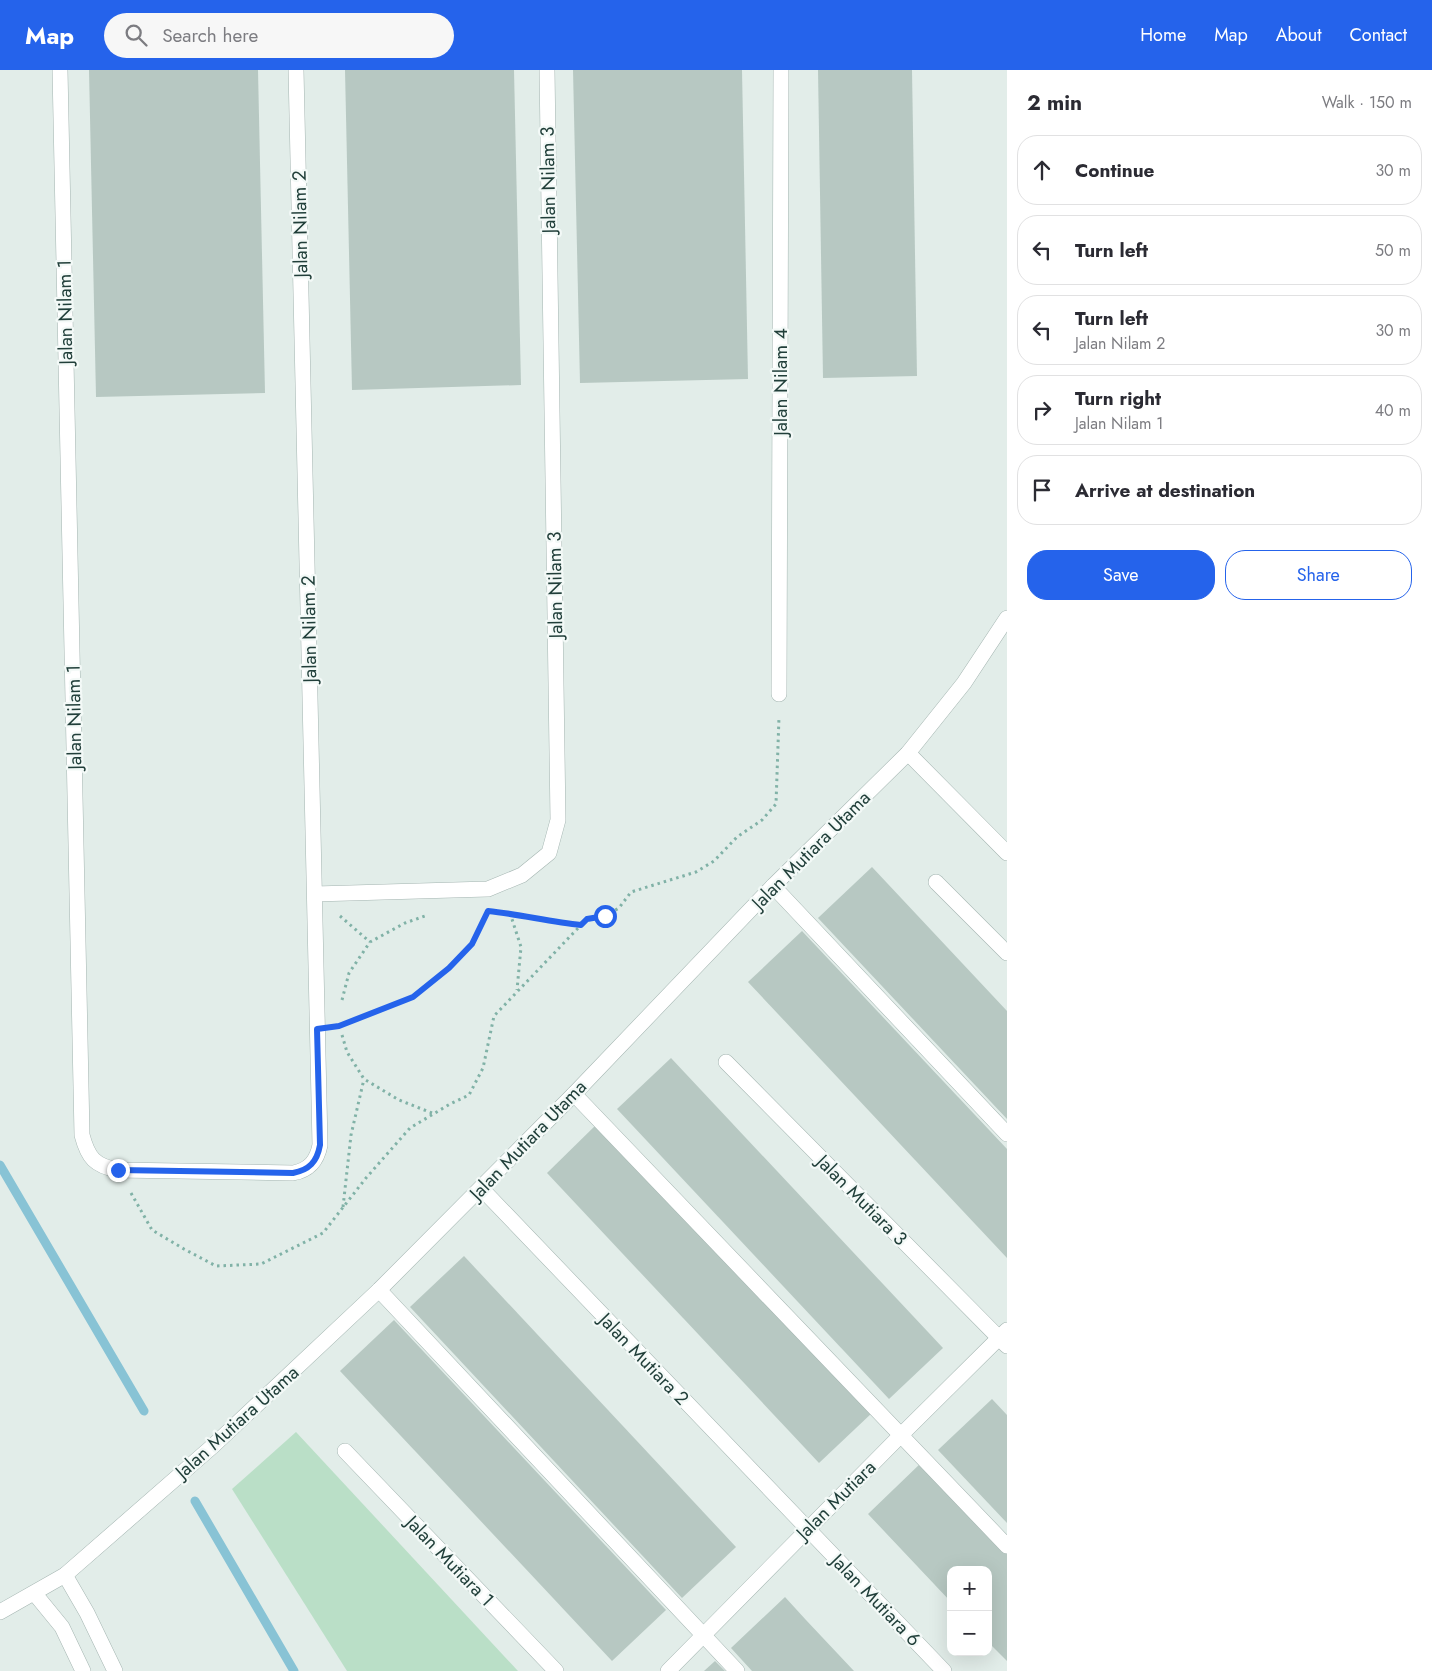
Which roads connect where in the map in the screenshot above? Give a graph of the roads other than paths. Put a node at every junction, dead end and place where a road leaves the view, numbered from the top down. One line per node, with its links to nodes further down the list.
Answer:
1 (60, 70): 16 (street, Jalan Nilam 1)
2 (296, 70): 11 (street, Jalan Nilam 2)
3 (546, 70): 11 (street, Jalan Nilam 3)
4 (781, 70): 6 (street, Jalan Nilam 4)
5 (1007, 618): 7 (street, Jalan Mutiara Utama)
6 (779, 694)
7 (908, 753): 8 (street); 10 (street, Jalan Mutiara Utama)
8 (1007, 853)
9 (936, 882): 12 (street)
10 (773, 886): 14 (street, Jalan Mutiara Utama); 15 (street)
11 (315, 894): 16 (street, Jalan Nilam 2)
12 (1007, 953)
13 (726, 1062): 19 (street, Jalan Mutiara 3)
14 (574, 1094): 17 (street, Jalan Mutiara Utama); 20 (street)
15 (1007, 1134)
16 (293, 1173)
17 (481, 1188): 18 (street, Jalan Mutiara Utama); 22 (street, Jalan Mutiara 2)
18 (379, 1290): 24 (street, Jalan Mutiara Utama); 27 (street)
19 (1004, 1338): 20 (street, Jalan Mutiara)
20 (901, 1435): 22 (street, Jalan Mutiara); 23 (street)
21 (345, 1451): 30 (street, Jalan Mutiara 1)
22 (807, 1529): 27 (street, Jalan Mutiara); 33 (street, Jalan Mutiara 6)
23 (1007, 1546)
24 (65, 1575): 25 (street, Jalan Mutiara Utama); 29 (street)
25 (34, 1594): 26 (street, Jalan Mutiara Utama); 28 (street)
26 (0, 1612)
27 (703, 1634): 31 (street, Jalan Mutiara); 32 (street)
28 (83, 1671)
29 (115, 1671)
30 (556, 1671)
31 (668, 1671)
32 (737, 1671)
33 (944, 1671)

